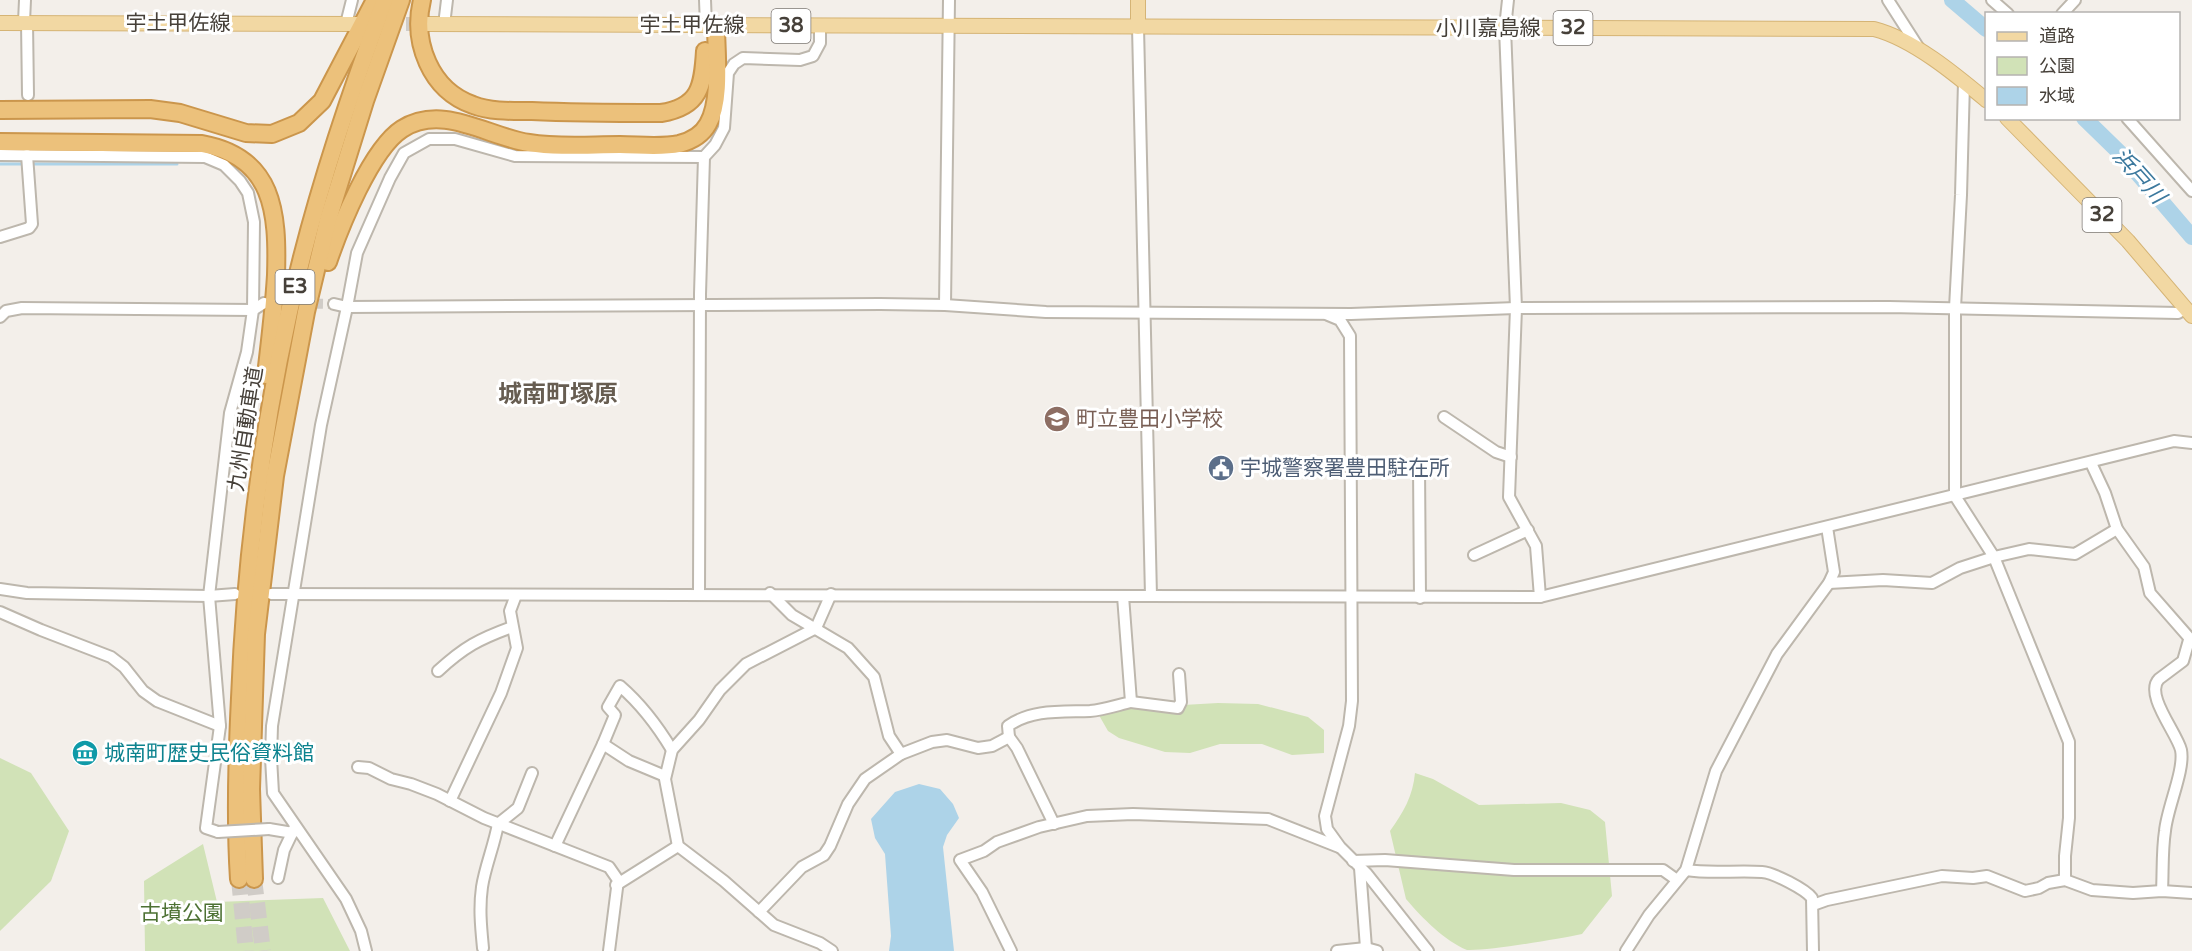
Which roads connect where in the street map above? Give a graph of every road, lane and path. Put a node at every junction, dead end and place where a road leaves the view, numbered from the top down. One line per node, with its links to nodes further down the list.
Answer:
1 (25, 0): 17 (street)
2 (351, 0): 19 (street)
3 (375, 0): 31 (highway)
4 (385, 0): 66 (highway, 九州自動車道 / E3)
5 (401, 0): 57 (highway, 九州自動車道 / E3)
6 (422, 0): 22 (highway)
7 (447, 0): 21 (street)
8 (705, 0): 22 (street)
9 (949, 0): 24 (street)
10 (1138, 0): 25 (main road)
11 (1508, 0): 26 (street)
12 (1887, 0): 27 (street)
13 (1992, 0): 15 (street)
14 (2075, 0): 16 (street)
15 (2006, 12)
16 (2064, 12)
17 (26, 22): 18 (main road, 宇土甲佐線); 19 (main road, 宇土甲佐線); 29 (street)
18 (0, 23)
19 (351, 24)
20 (425, 24): 21 (main road, 宇土甲佐線 / 38)
21 (444, 24): 22 (main road, 宇土甲佐線 / 38)
22 (711, 25): 23 (main road, 宇土甲佐線 / 38); 57 (highway)
23 (820, 26): 24 (main road, 宇土甲佐線 / 38); 37 (street)
24 (948, 26): 25 (main road, 宇土甲佐線 / 38); 42 (street)
25 (1138, 27): 26 (main road, 小川嘉島線 / 32); 48 (street)
26 (1505, 28): 27 (main road, 小川嘉島線 / 32); 45 (street)
27 (1922, 53): 28 (main road, 小川嘉島線 / 32)
28 (1964, 82): 30 (main road, 小川嘉島線 / 32); 46 (street)
29 (28, 95)
30 (1985, 99)
31 (0, 110)
32 (2009, 120): 49 (main road, 32)
33 (2129, 120): 38 (street)
34 (0, 142): 66 (highway)
35 (0, 155): 36 (street)
36 (27, 155): 39 (street); 47 (street)
37 (704, 158): 43 (street); 44 (street)
38 (2192, 191)
39 (0, 237)
40 (264, 303): 47 (street)
41 (334, 304): 44 (street)
42 (945, 305): 43 (street); 48 (street)
43 (700, 306): 44 (street); 72 (street)
44 (347, 308): 69 (street)
45 (1516, 308): 46 (street); 50 (street); 54 (street)
46 (1955, 308): 49 (street); 58 (street)
47 (253, 310): 51 (street); 73 (street)
48 (1143, 312): 50 (street); 75 (street)
49 (2189, 312)
50 (1324, 314): 76 (street)
51 (0, 317)
52 (1444, 417): 54 (street)
53 (2192, 443): 55 (street)
54 (1511, 457): 61 (street)
55 (2091, 463): 58 (street); 60 (street)
56 (1419, 465): 78 (street)
57 (276, 476): 66 (highway, 九州自動車道 / E3)
58 (1954, 496): 59 (street); 63 (street)
59 (1827, 527): 64 (street); 77 (street)
60 (2117, 529): 63 (street); 82 (street)
61 (1528, 530): 62 (street); 77 (street)
62 (1474, 555)
63 (1994, 557): 64 (street); 105 (street)
64 (1829, 584): 102 (street)
65 (0, 589): 73 (street)
66 (241, 589): 73 (street)
67 (770, 593): 70 (street); 72 (street); 81 (street)
68 (271, 594): 69 (street)
69 (295, 594): 71 (street); 97 (street)
70 (831, 594): 74 (street); 81 (street)
71 (516, 595): 72 (street); 80 (street)
72 (699, 595)
73 (209, 596): 86 (street)
74 (1123, 596): 75 (street); 85 (street)
75 (1151, 597): 76 (street)
76 (1351, 597): 78 (street); 100 (street)
77 (1540, 597): 78 (street)
78 (1420, 598)
79 (0, 612): 86 (street)
80 (512, 627): 83 (street); 94 (street)
81 (816, 628): 89 (street); 90 (street)
82 (2190, 640): 107 (street)
83 (438, 671)
84 (1179, 674): 85 (street)
85 (1131, 702): 87 (street)
86 (220, 726): 97 (street, bridge)
87 (1009, 737): 90 (street); 96 (street)
88 (603, 744): 89 (street); 93 (street); 98 (street)
89 (672, 750): 93 (street)
90 (901, 754): 110 (street)
91 (358, 767): 94 (street)
92 (532, 773): 95 (street)
93 (665, 776): 99 (street)
94 (450, 801): 95 (street)
95 (498, 824): 98 (street); 111 (street)
96 (1054, 824): 100 (street); 116 (street)
97 (294, 830): 103 (street); 113 (street)
98 (555, 846): 106 (street)
99 (678, 846): 106 (street); 110 (street)
100 (1340, 847): 101 (street)
101 (1357, 865): 104 (street); 112 (street); 118 (street)
102 (1686, 870): 104 (street); 109 (street)
103 (278, 878)
104 (1677, 880): 119 (street)
105 (2065, 880): 107 (street); 109 (street)
106 (616, 885): 114 (street)
107 (2162, 891): 108 (street)
108 (2192, 892)
109 (1813, 905): 120 (street)
110 (759, 912): 115 (street)
111 (483, 948)
112 (1371, 950): 117 (street)
113 (366, 951)
114 (609, 951)
115 (832, 951)
116 (1011, 951)
117 (1337, 951)
118 (1428, 951)
119 (1626, 951)
120 (1813, 951)

